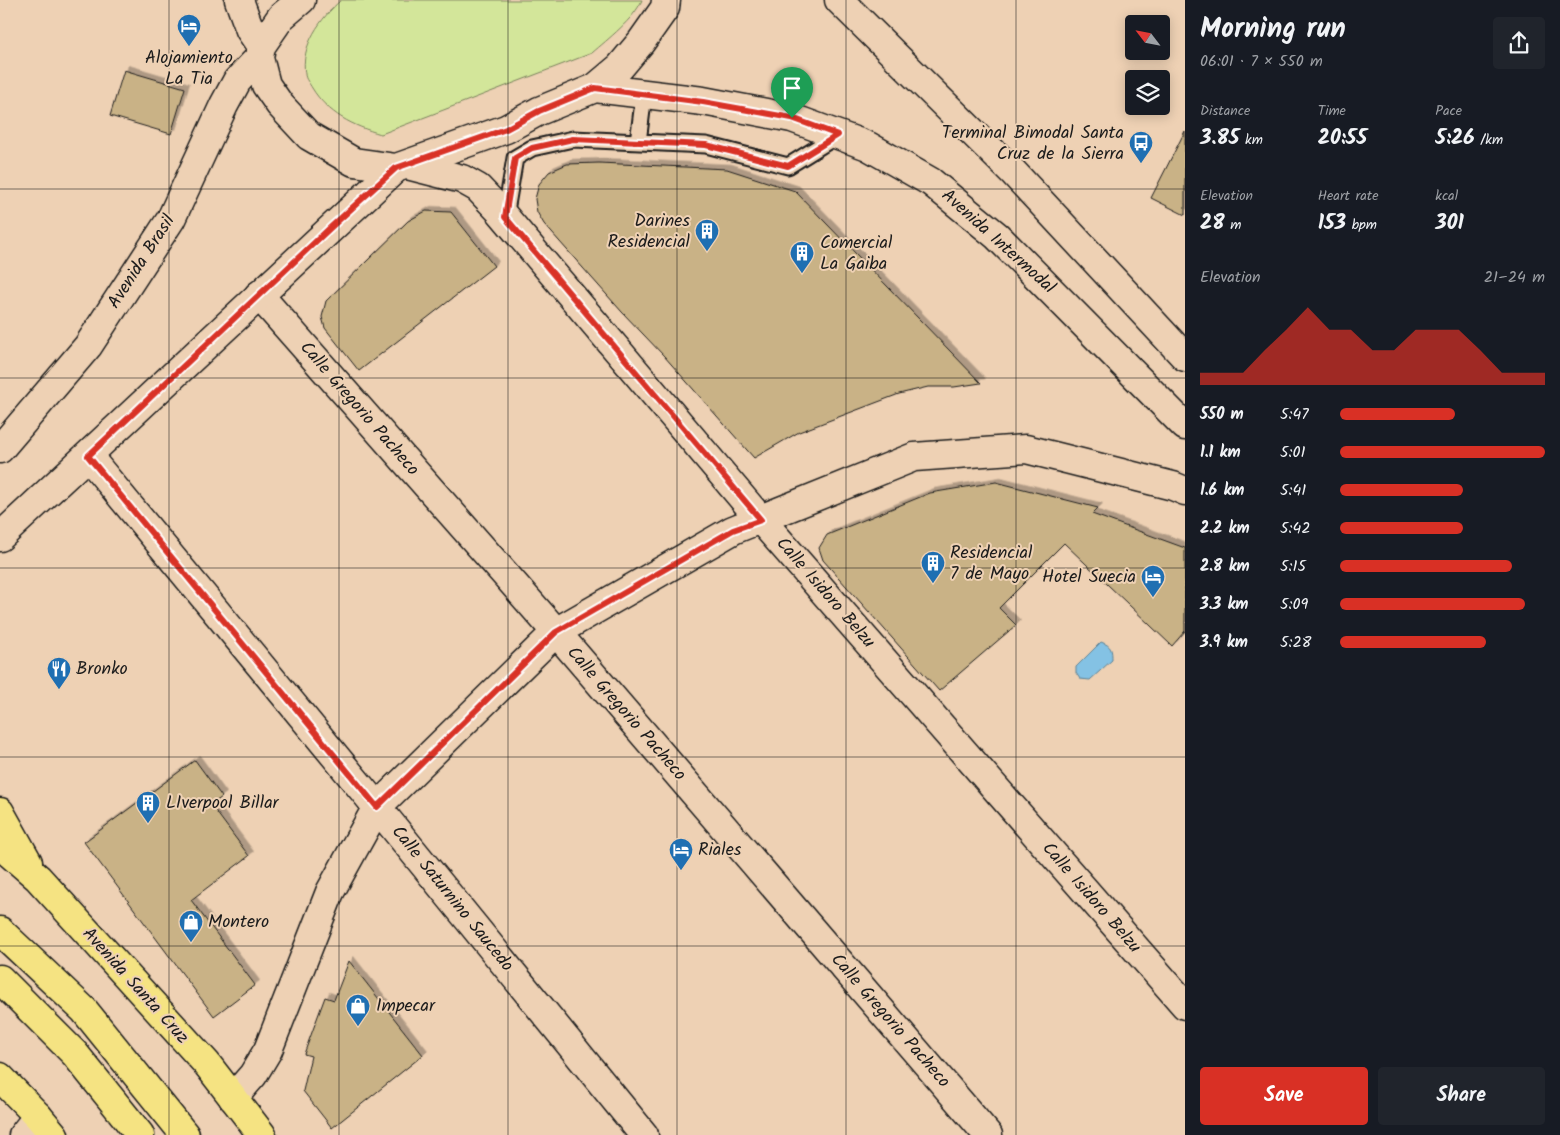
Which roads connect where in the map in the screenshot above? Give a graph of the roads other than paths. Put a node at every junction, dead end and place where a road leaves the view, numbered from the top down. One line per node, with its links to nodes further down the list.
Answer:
1 (239, 0): 5 (street)
2 (301, 0): 5 (street, Avenida Brasil)
3 (666, 0): 6 (street)
4 (839, 0): 13 (street)
5 (260, 52): 10 (street, Calle Isidoro Belzu); 15 (street, Avenida Brasil)
6 (595, 88): 7 (street, Avenida Intermodal); 10 (street)
7 (644, 94): 8 (street, Avenida Intermodal); 9 (lane)
8 (838, 135): 9 (lane); 14 (street, Avenida Intermodal)
9 (638, 142): 11 (lane)
10 (402, 167): 11 (street, Calle Isidoro Belzu); 12 (street)
11 (505, 217): 18 (street, Calle Isidoro Belzu)
12 (259, 295): 16 (street); 20 (street, Calle Gregorio Pacheco)
13 (1185, 357)
14 (1185, 426)
15 (0, 449)
16 (88, 456): 19 (street); 21 (street, Calle Saturnino Saucedo)
17 (1185, 491): 18 (street)
18 (761, 520): 20 (street); 27 (street, Calle Isidoro Belzu)
19 (0, 537)
20 (556, 632): 21 (street); 35 (street, Calle Gregorio Pacheco)
21 (377, 807): 29 (street); 34 (street, Calle Saturnino Saucedo)
22 (0, 812): 24 (main road)
23 (0, 845): 24 (main road, Avenida Santa Cruz)
24 (38, 878): 29 (main road, Avenida Santa Cruz)
25 (0, 931): 32 (main road)
26 (0, 979): 31 (main road)
27 (1185, 1005)
28 (0, 1077): 30 (main road)
29 (233, 1098): 33 (main road, Avenida Santa Cruz)
30 (39, 1129)
31 (140, 1135)
32 (184, 1135)
33 (262, 1135)
34 (644, 1135)
35 (988, 1135)

